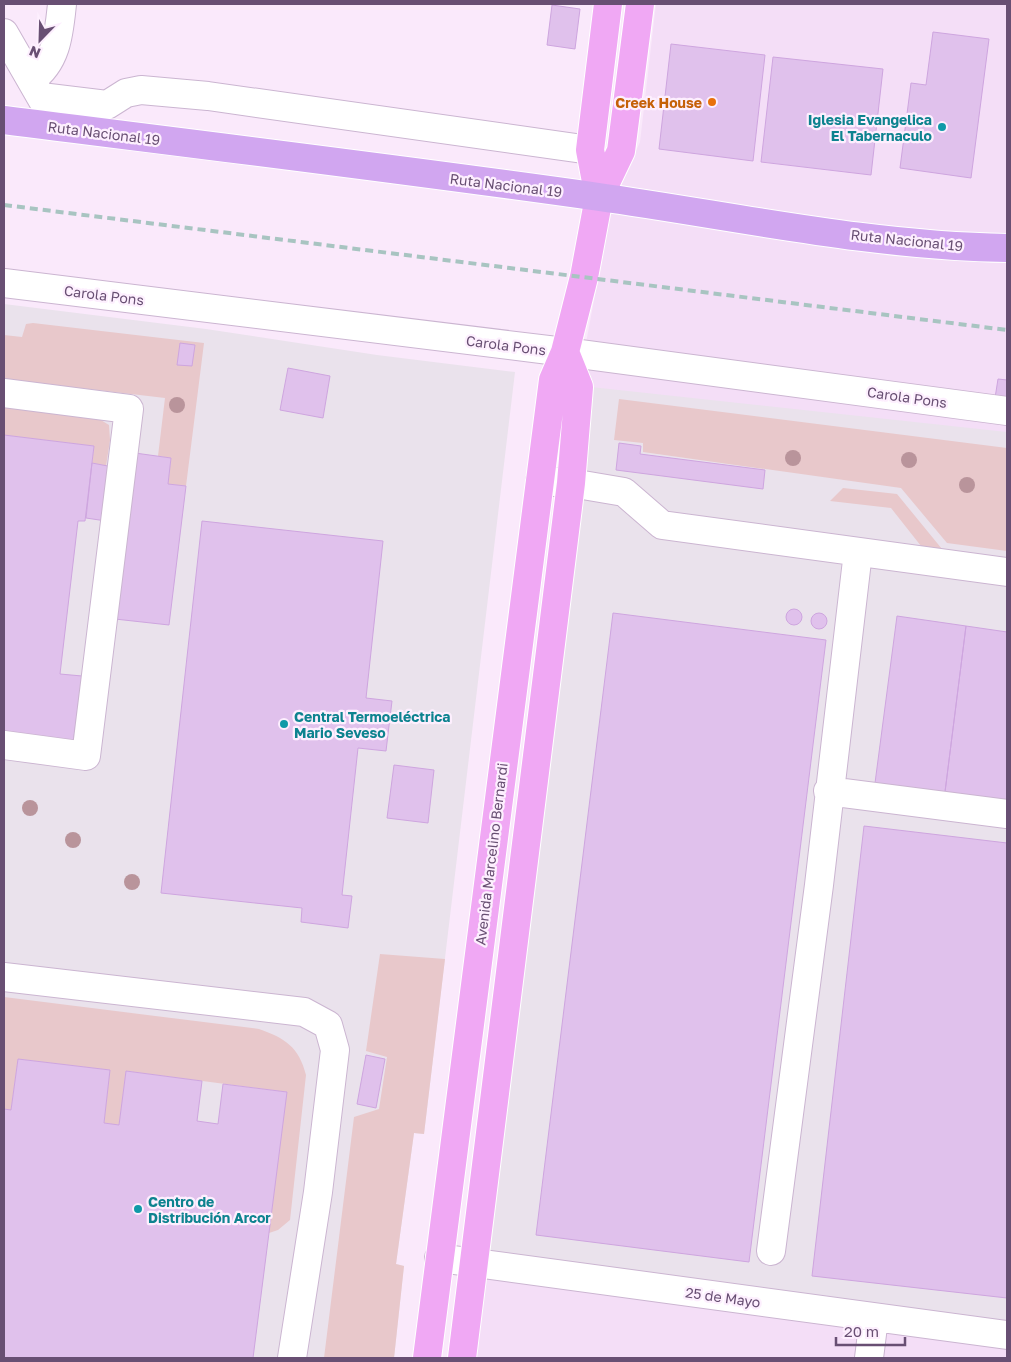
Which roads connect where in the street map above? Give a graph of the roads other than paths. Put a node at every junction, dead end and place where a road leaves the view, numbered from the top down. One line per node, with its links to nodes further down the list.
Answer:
1 (62, 4): 5 (street)
2 (608, 4): 8 (main road)
3 (640, 4): 9 (main road)
4 (4, 33): 5 (street)
5 (36, 89): 7 (street); 8 (street)
6 (4, 120): 7 (highway, Ruta Nacional 19)
7 (58, 127): 9 (highway, Ruta Nacional 19)
8 (590, 150): 9 (main road)
9 (599, 197): 10 (highway, Ruta Nacional 19); 12 (main road, Avenida Marcelino Bernardi)
10 (1007, 248)
11 (4, 283): 12 (street, Carola Pons)
12 (565, 352): 14 (street, Carola Pons); 15 (main road, Avenida Marcelino Bernardi); 16 (main road)
13 (4, 393): 19 (street)
14 (1007, 411)
15 (540, 480): 16 (street); 24 (main road, Avenida Marcelino Bernardi)
16 (571, 483): 17 (street); 25 (main road)
17 (858, 552): 18 (street); 20 (street)
18 (1007, 572)
19 (4, 745)
20 (828, 791): 21 (street); 23 (street)
21 (1007, 814)
22 (4, 977): 28 (street)
23 (771, 1251)
24 (439, 1258): 25 (street, 25 de Mayo); 29 (main road, Avenida Marcelino Bernardi)
25 (474, 1262): 26 (street, 25 de Mayo); 30 (main road)
26 (874, 1318): 27 (street, 25 de Mayo); 31 (street)
27 (1007, 1335)
28 (292, 1358)
29 (427, 1358)
30 (462, 1358)
31 (869, 1358)

